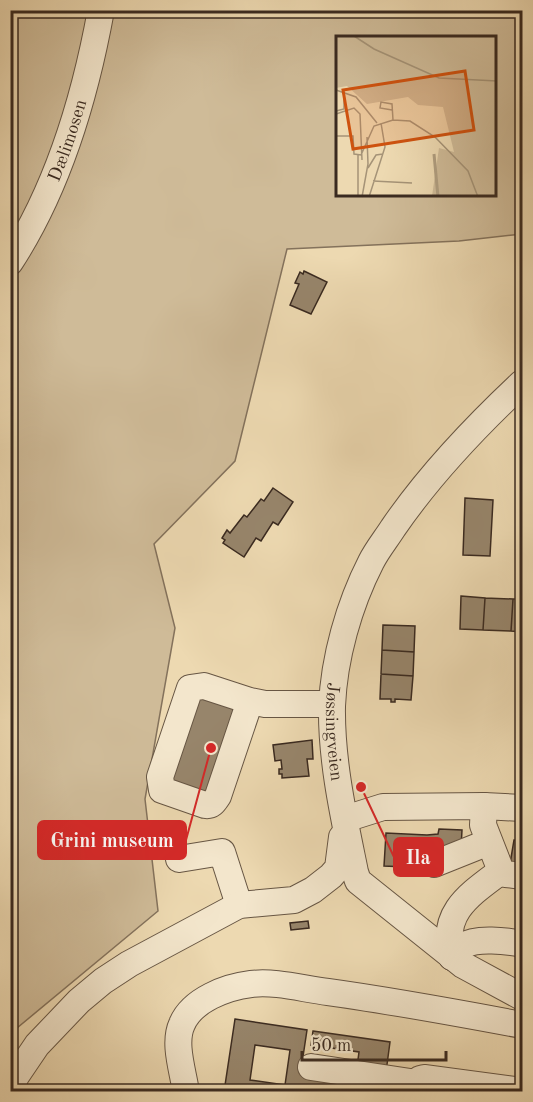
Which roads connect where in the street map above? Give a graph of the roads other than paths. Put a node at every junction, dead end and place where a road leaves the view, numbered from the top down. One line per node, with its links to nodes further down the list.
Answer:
1 (101, 10): 2 (street, Dælimosen)
2 (10, 262)
3 (522, 383): 5 (street, Jøssingveien)
4 (250, 701): 4 (street); 5 (street)
5 (333, 704): 8 (street, Jøssingveien)
6 (484, 806): 7 (street); 8 (street); 9 (street)
7 (522, 808)
8 (345, 819): 13 (street); 15 (street)
9 (489, 842): 11 (street); 12 (street)
10 (179, 859): 13 (street)
11 (434, 864)
12 (512, 874): 15 (street)
13 (239, 905): 20 (street)
14 (522, 944): 15 (street)
15 (452, 957): 16 (street)
16 (522, 997)
17 (522, 1025): 22 (street)
18 (311, 1068): 19 (street)
19 (417, 1087): 21 (street)
20 (10, 1089)
21 (522, 1090)
22 (186, 1092)

